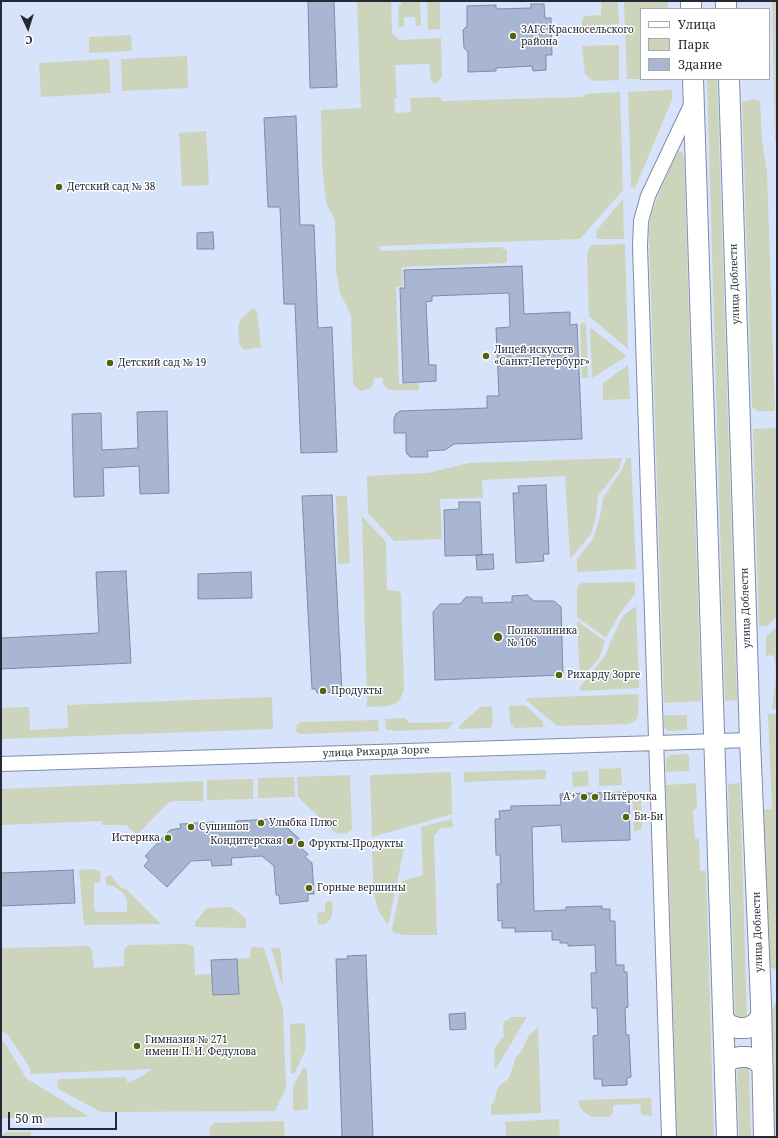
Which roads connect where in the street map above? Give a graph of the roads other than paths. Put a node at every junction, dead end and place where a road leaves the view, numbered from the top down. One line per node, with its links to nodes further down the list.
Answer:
1 (693, 80): 3 (main road)
2 (729, 80): 4 (main road, улица Доблести)
3 (694, 99): 5 (main road); 6 (street)
4 (750, 740): 5 (street, улица Рихарда Зорге); 8 (main road, улица Доблести)
5 (714, 741): 6 (street, улица Рихарда Зорге); 9 (main road)
6 (657, 743): 7 (street, улица Рихарда Зорге); 12 (street)
7 (1, 764)
8 (761, 1017): 9 (main road); 11 (main road, улица Доблести)
9 (723, 1018): 10 (main road)
10 (725, 1065): 11 (main road); 13 (main road)
11 (762, 1066): 14 (main road, улица Доблести)
12 (669, 1137)
13 (727, 1137)
14 (764, 1137)

